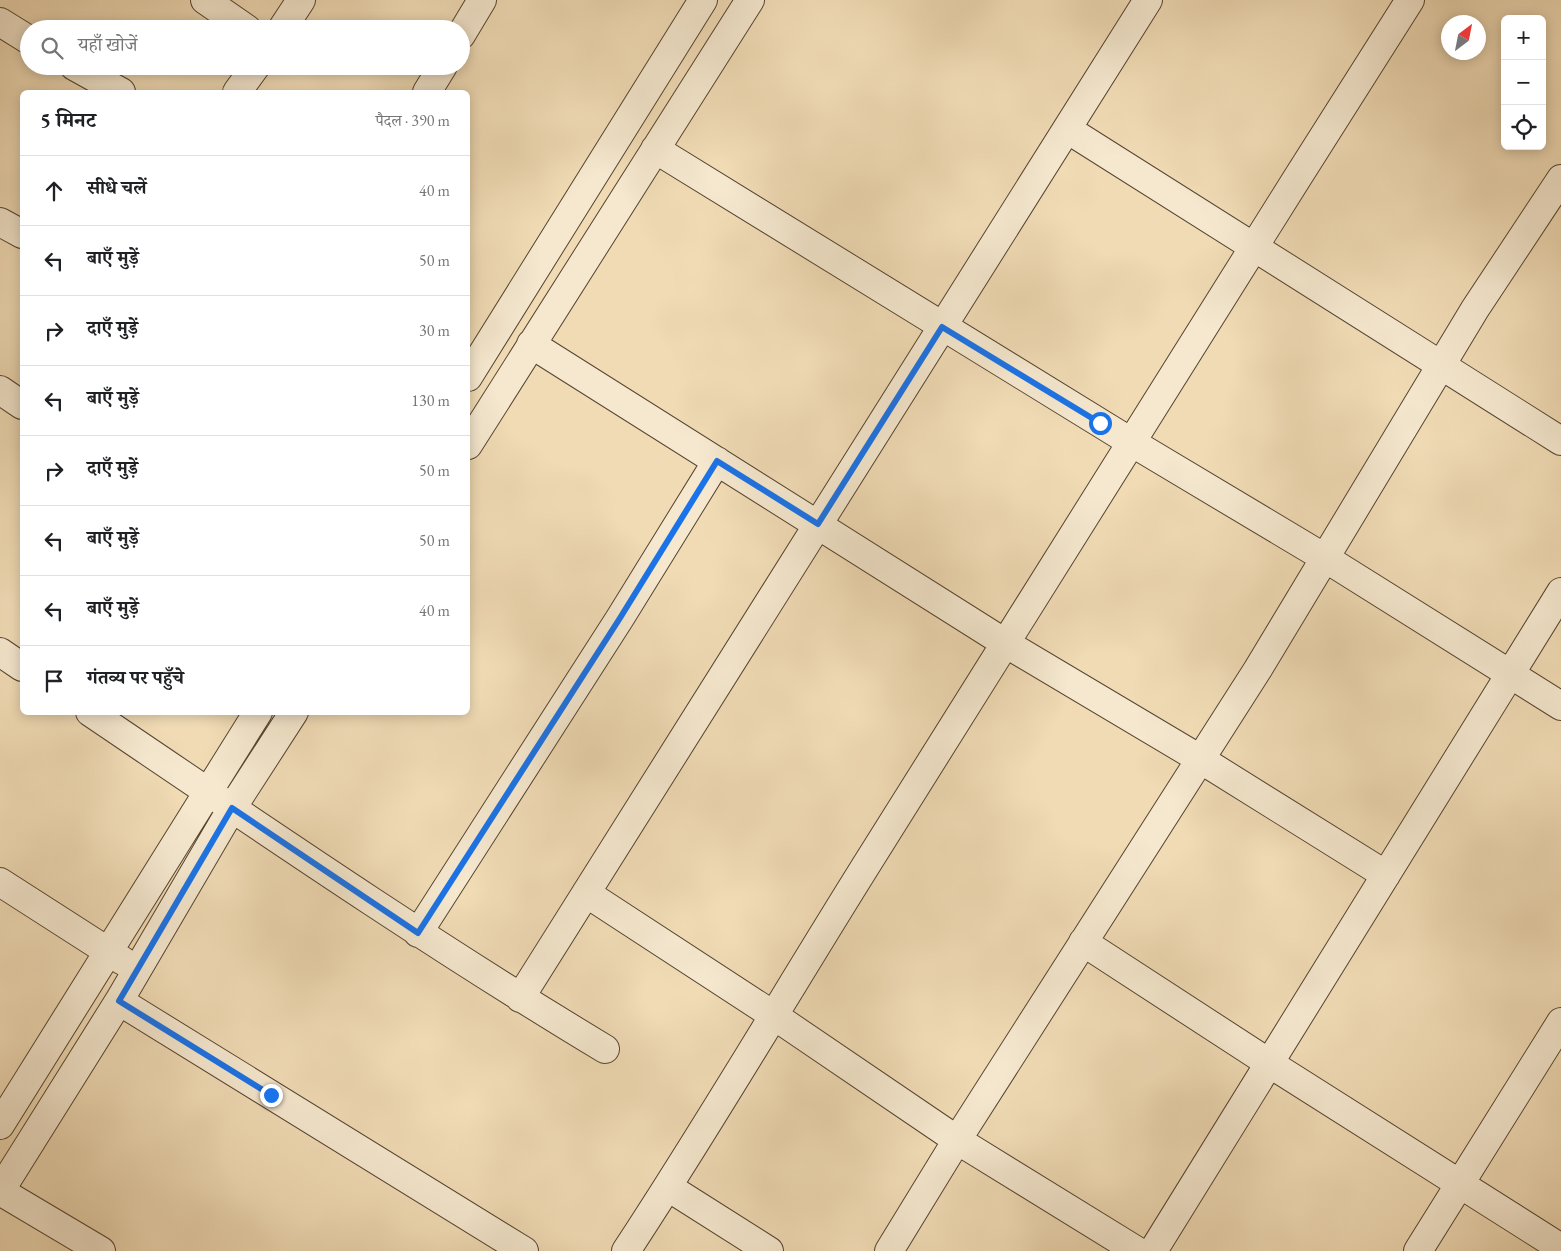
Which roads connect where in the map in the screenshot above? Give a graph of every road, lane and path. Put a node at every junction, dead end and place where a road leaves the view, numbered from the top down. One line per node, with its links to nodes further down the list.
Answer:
1 (205, 0): 8 (street)
2 (301, 0): 9 (street)
3 (482, 0): 10 (street)
4 (703, 0): 28 (street)
5 (750, 0): 20 (street)
6 (1148, 0): 19 (street)
7 (1410, 0): 24 (street)
8 (234, 20)
9 (288, 20)
10 (470, 20)
11 (0, 22): 12 (street)
12 (20, 34)
13 (90, 75): 16 (street)
14 (250, 75): 17 (street)
15 (437, 75): 18 (street)
16 (117, 90)
17 (239, 90)
18 (428, 90)
19 (1067, 129): 24 (street); 25 (street)
20 (656, 149): 25 (street); 26 (street)
21 (1561, 179): 27 (street)
22 (0, 222): 23 (street)
23 (20, 233)
24 (1253, 247): 27 (street); 33 (street)
25 (942, 327): 33 (street); 35 (street)
26 (532, 344): 32 (street); 34 (street)
27 (1441, 366): 31 (street); 36 (street)
28 (470, 374)
29 (0, 390): 30 (street)
30 (20, 404)
31 (1561, 441)
32 (470, 442)
33 (1131, 442): 36 (street); 38 (street)
34 (717, 461): 35 (street); 52 (street)
35 (818, 524): 38 (street); 51 (street)
36 (1325, 558): 41 (street); 46 (street)
37 (1561, 592): 41 (street)
38 (1005, 643): 46 (street); 58 (street)
39 (0, 652): 40 (street)
40 (20, 666)
41 (1510, 674): 42 (street); 49 (street)
42 (1561, 706)
43 (94, 715): 47 (street)
44 (256, 715): 47 (street)
45 (292, 715): 48 (street)
46 (1200, 759): 49 (street); 53 (street)
47 (208, 792): 48 (street); 54 (street)
48 (232, 808): 52 (street); 55 (street)
49 (1386, 875): 61 (street)
50 (0, 882): 54 (street)
51 (586, 893): 56 (street); 58 (street)
52 (418, 933): 56 (street)
53 (1083, 942): 61 (street); 63 (street)
54 (108, 952): 55 (street); 62 (street)
55 (137, 970): 57 (street)
56 (520, 998): 60 (street)
57 (119, 1001): 66 (street); 69 (street)
58 (773, 1015): 63 (street); 65 (street)
59 (1561, 1022): 64 (street)
60 (605, 1049)
61 (1269, 1063): 64 (street); 74 (street)
62 (0, 1125)
63 (957, 1140): 72 (street); 73 (street)
64 (1460, 1184): 67 (street); 75 (street)
65 (668, 1187): 70 (street); 71 (street)
66 (0, 1191): 68 (street)
67 (1561, 1248)
68 (101, 1251)
69 (524, 1251)
70 (626, 1251)
71 (769, 1251)
72 (889, 1251)
73 (1137, 1251)
74 (1153, 1251)
75 (1418, 1251)

